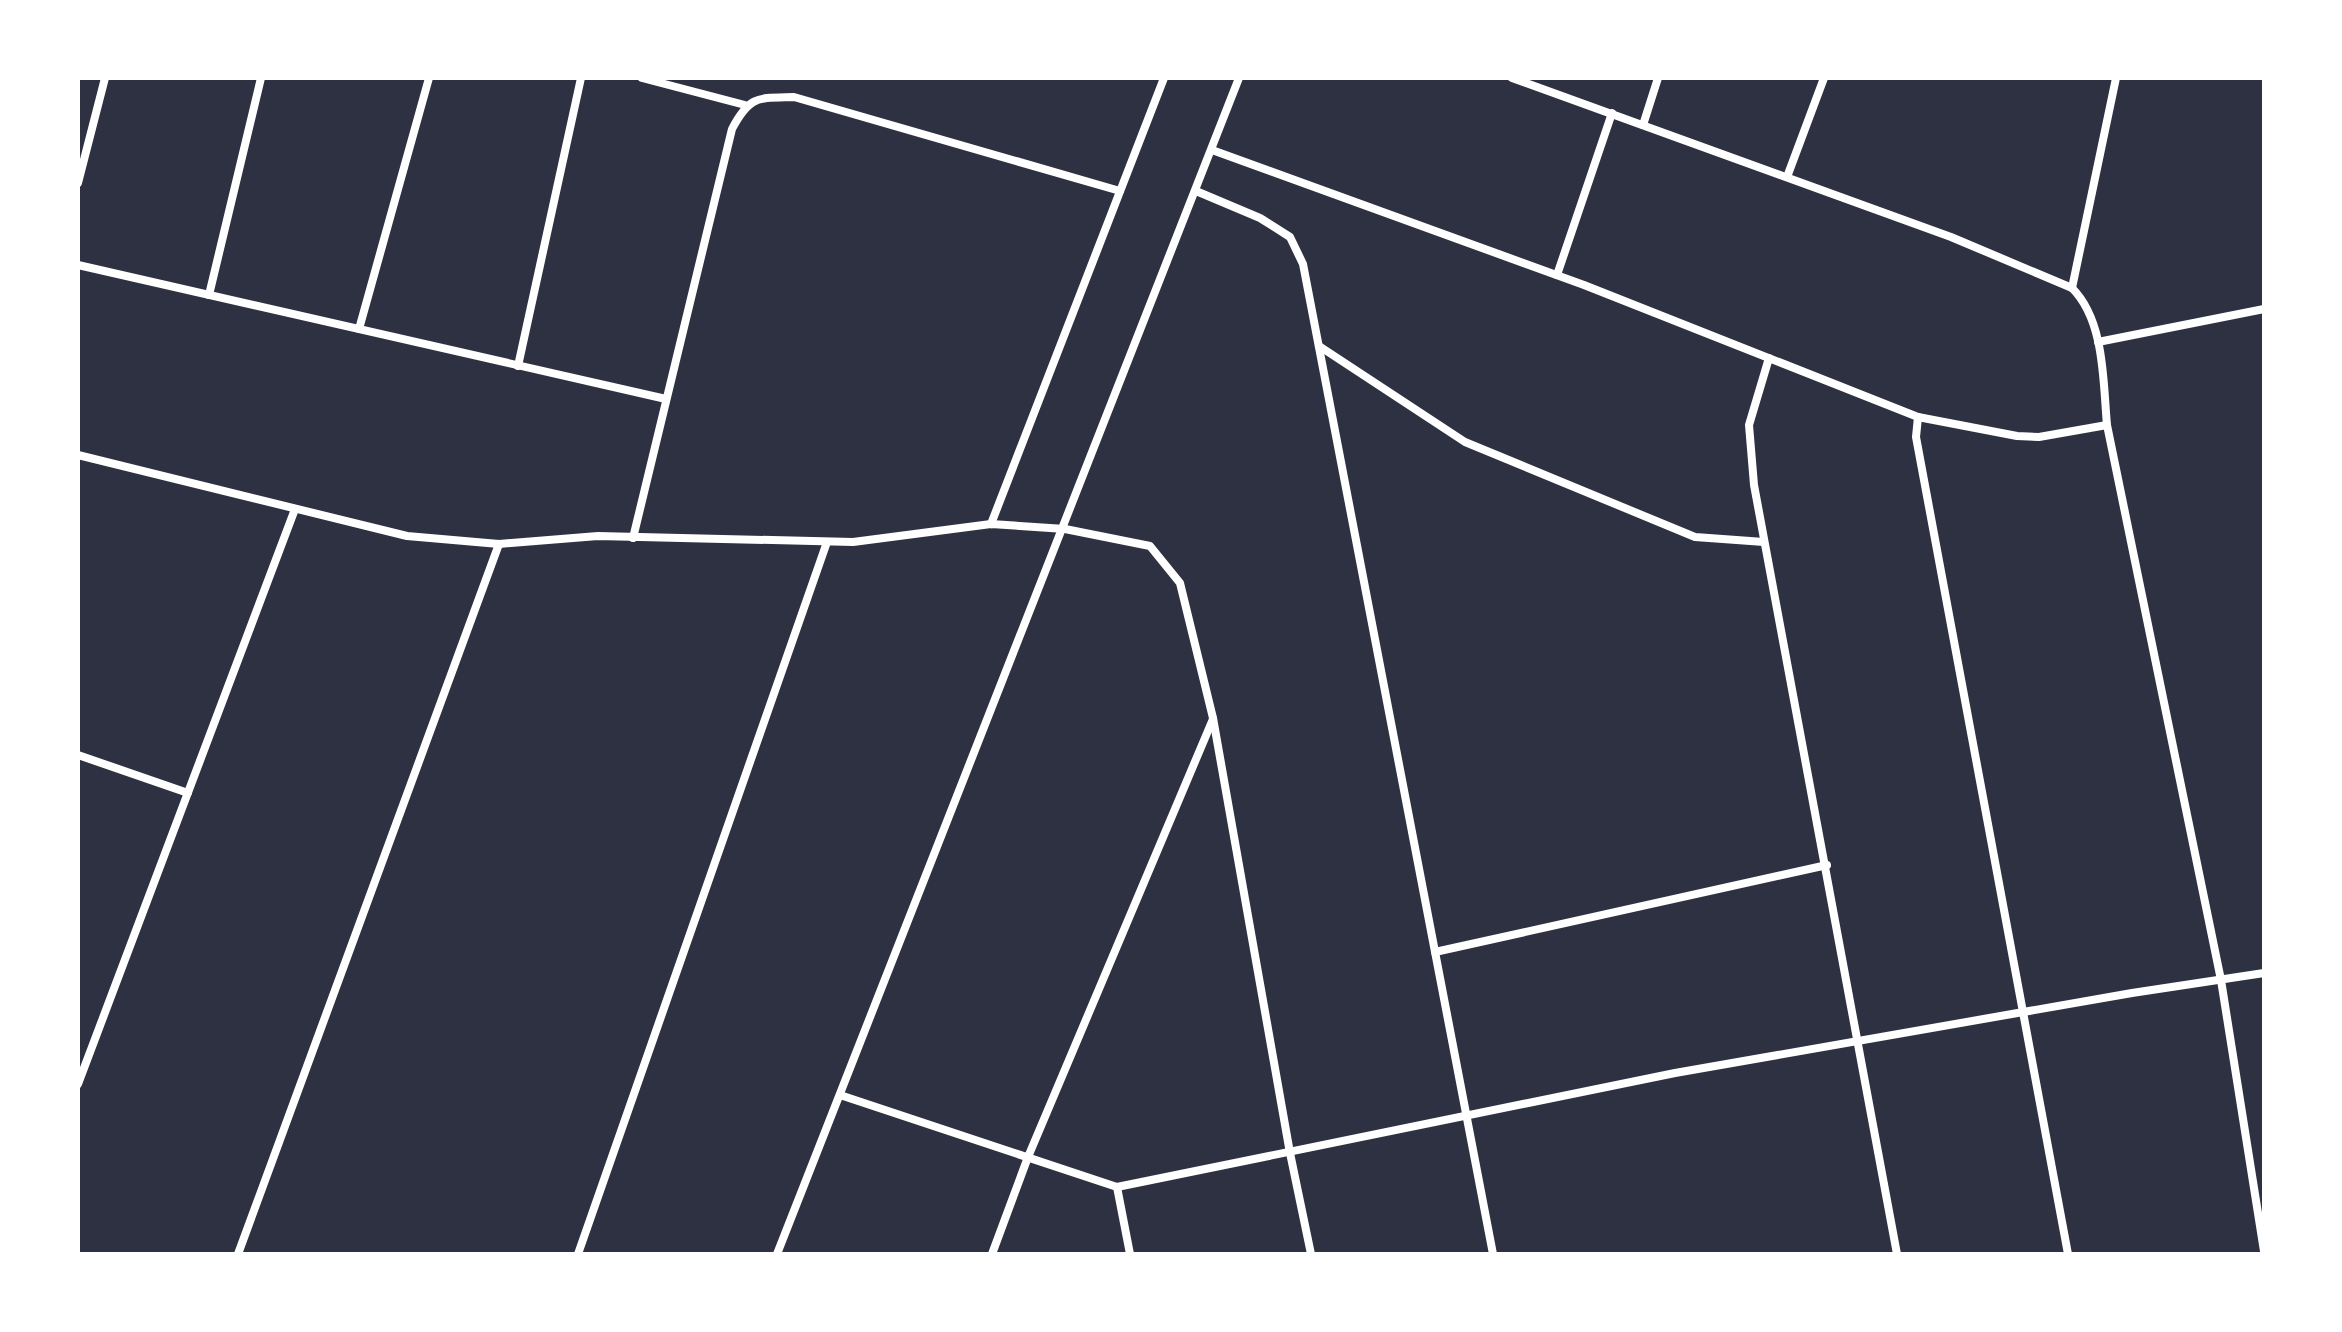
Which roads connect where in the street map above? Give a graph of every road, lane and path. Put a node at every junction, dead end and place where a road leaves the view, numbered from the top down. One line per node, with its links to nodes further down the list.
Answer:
1 (105, 78): 17 (street)
2 (261, 78): 23 (street)
3 (429, 78): 25 (street)
4 (581, 78): 29 (street)
5 (642, 78): 12 (street)
6 (1164, 78): 18 (street)
7 (1239, 78): 15 (street)
8 (1512, 78): 13 (street)
9 (1658, 78): 14 (street)
10 (1824, 78): 16 (street)
11 (2116, 78): 22 (street)
12 (745, 105): 18 (street); 30 (street)
13 (1612, 113): 14 (street); 21 (street)
14 (1643, 125): 16 (street)
15 (1212, 150): 19 (street); 21 (street)
16 (1787, 177): 22 (street)
17 (78, 183)
18 (1120, 191): 35 (street)
19 (1196, 191): 27 (street); 36 (street)
20 (78, 265): 23 (street)
21 (1557, 275): 28 (street)
22 (2072, 288): 26 (street)
23 (209, 295): 25 (street)
24 (2264, 309): 26 (street)
25 (359, 329): 29 (street)
26 (2098, 342): 32 (street)
27 (1319, 346): 39 (street); 45 (street)
28 (1769, 358): 31 (street); 39 (street)
29 (518, 366): 30 (street)
30 (666, 399): 37 (street)
31 (1918, 417): 32 (street); 48 (street)
32 (2107, 425): 47 (street)
33 (78, 455): 34 (street)
34 (295, 509): 40 (street); 43 (street)
35 (991, 524): 36 (street); 38 (street)
36 (1065, 529): 41 (street); 51 (street)
37 (633, 538): 38 (street); 40 (street)
38 (827, 542): 58 (street)
39 (1764, 542): 44 (street)
40 (499, 544): 57 (street)
41 (1213, 718): 53 (street); 54 (street)
42 (78, 755): 43 (street)
43 (188, 793): 50 (street)
44 (1827, 865): 45 (street); 49 (street)
45 (1435, 952): 52 (street)
46 (2264, 973): 47 (street)
47 (2221, 980): 48 (street); 56 (street)
48 (2021, 1014): 49 (street); 65 (street)
49 (1860, 1042): 52 (street); 64 (street)
50 (78, 1084)
51 (840, 1095): 54 (street); 59 (street)
52 (1466, 1116): 53 (street); 63 (street)
53 (1290, 1153): 55 (street); 62 (street)
54 (1028, 1157): 55 (street); 60 (street)
55 (1117, 1187): 61 (street)
56 (2264, 1251)
57 (238, 1254)
58 (578, 1254)
59 (777, 1254)
60 (992, 1254)
61 (1130, 1254)
62 (1311, 1254)
63 (1493, 1254)
64 (1897, 1254)
65 (2068, 1254)

